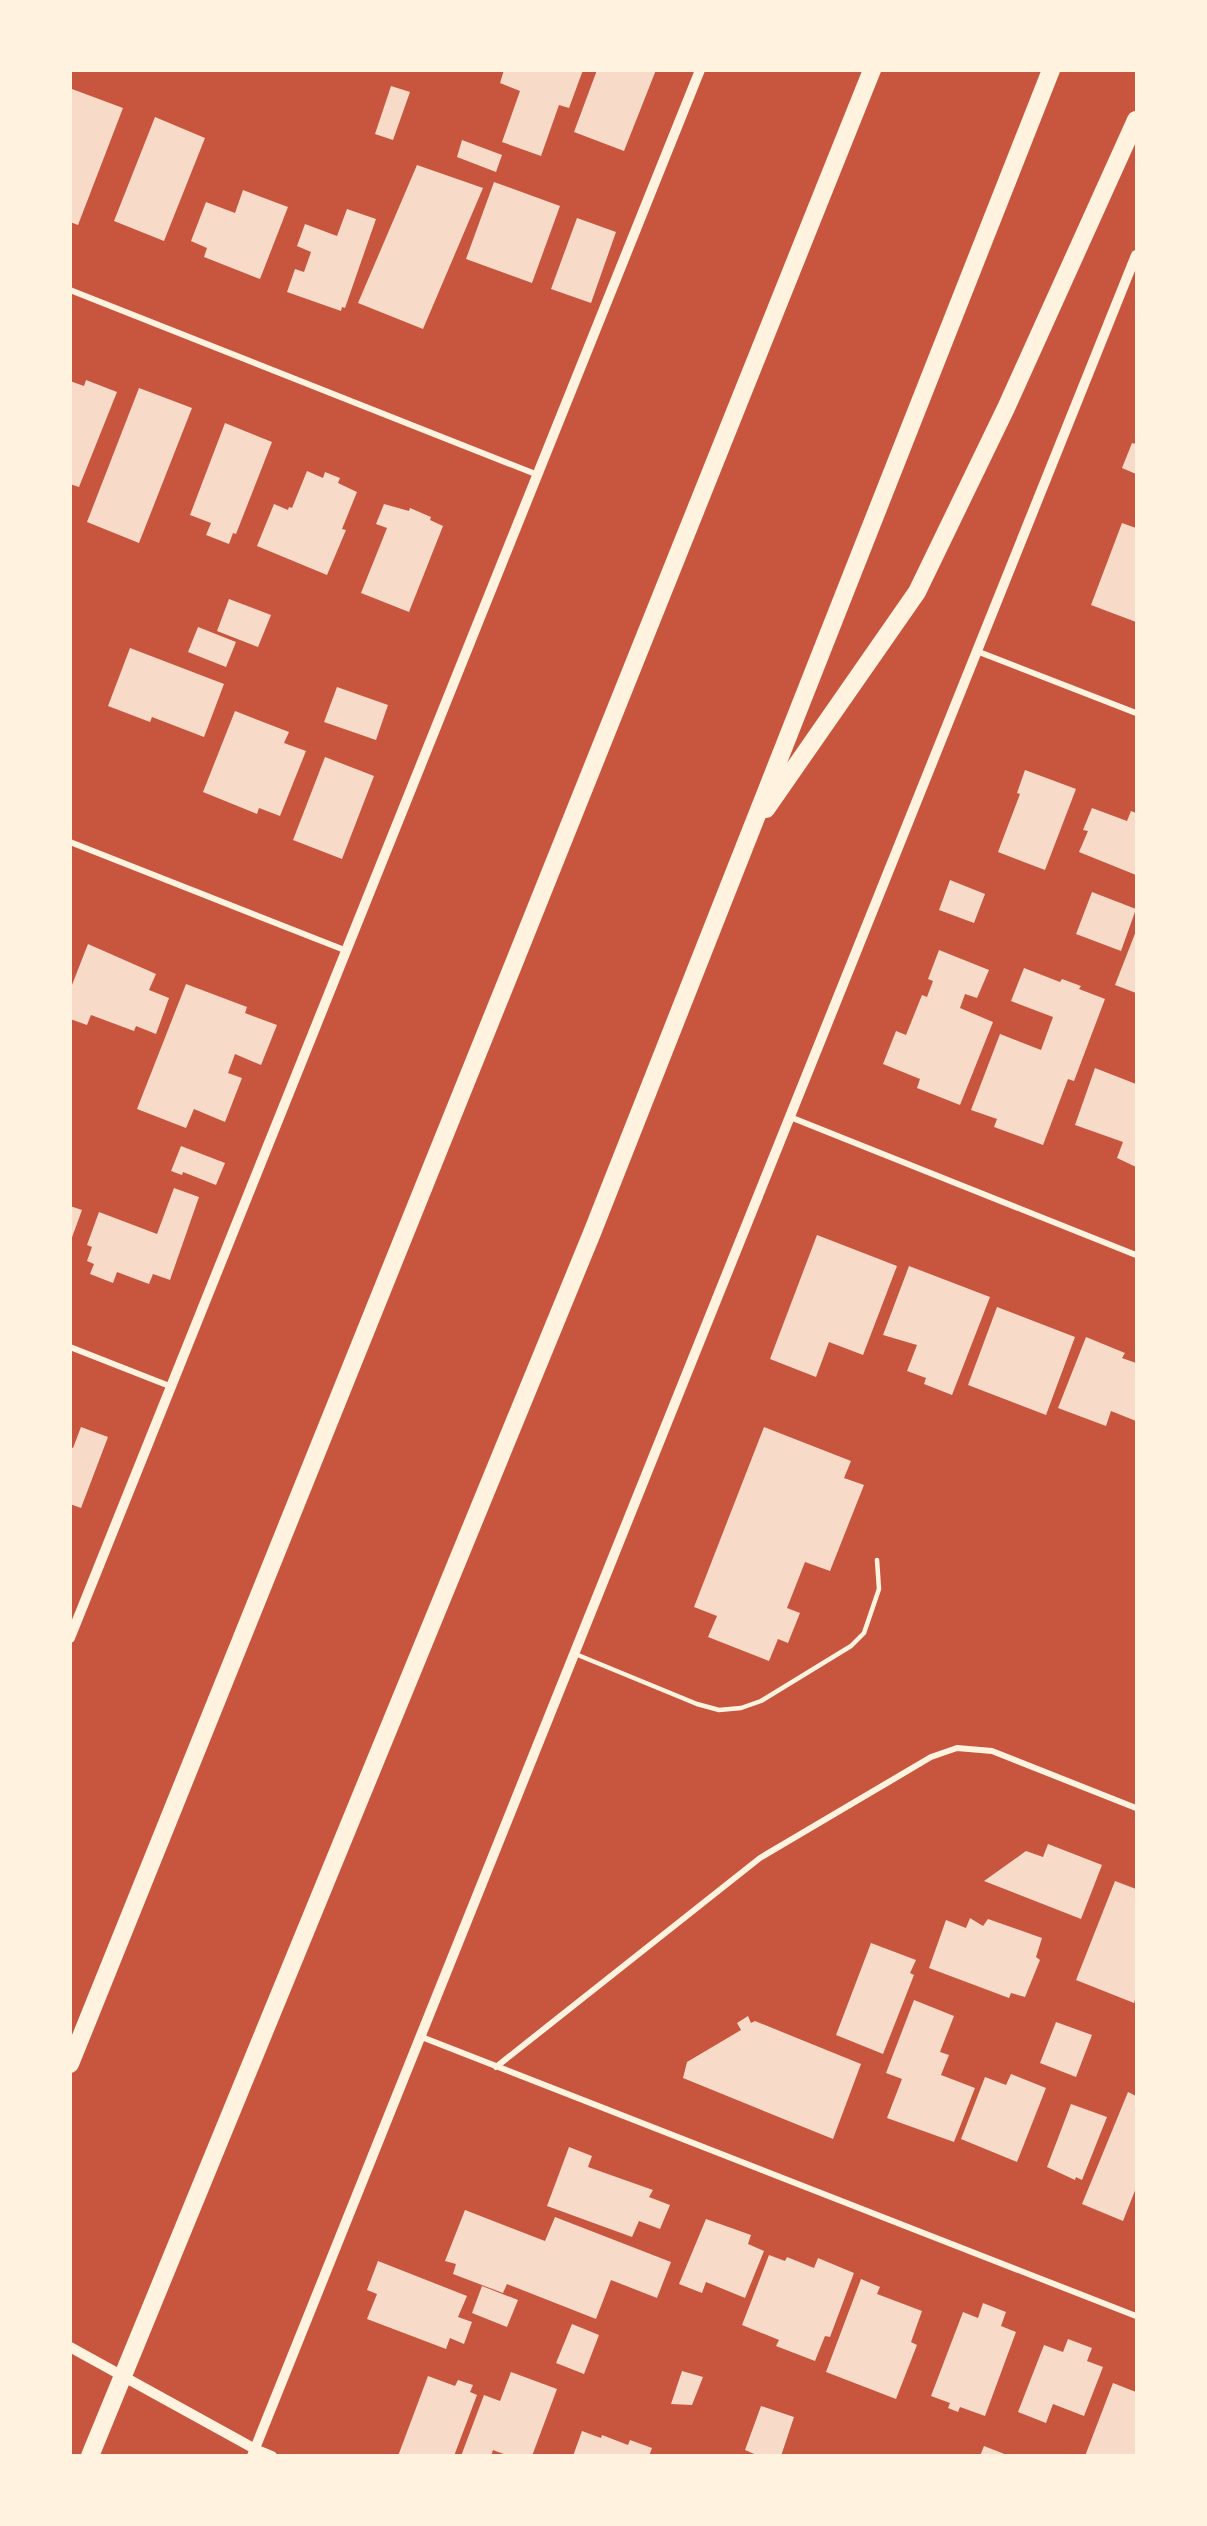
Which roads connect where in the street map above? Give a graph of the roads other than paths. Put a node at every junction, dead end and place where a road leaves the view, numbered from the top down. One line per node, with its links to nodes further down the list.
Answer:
1 (700, 70): 7 (street)
2 (872, 70): 22 (highway)
3 (1051, 70): 10 (highway)
4 (1137, 120): 10 (highway)
5 (1137, 255): 8 (street)
6 (70, 290): 7 (street)
7 (538, 475): 12 (street)
8 (979, 652): 9 (street); 13 (street)
9 (1137, 713)
10 (748, 835): 27 (highway)
11 (70, 842): 12 (street)
12 (347, 951): 16 (street)
13 (790, 1117): 14 (street); 19 (street)
14 (1137, 1255)
15 (70, 1347): 16 (street)
16 (172, 1387): 18 (street)
17 (877, 1560): 19 (lane)
18 (70, 1638)
19 (573, 1653): 21 (street)
20 (1137, 1808): 23 (street)
21 (417, 2036): 23 (street); 26 (street)
22 (70, 2064)
23 (496, 2067): 24 (street)
24 (1137, 2316)
25 (70, 2347): 26 (street)
26 (253, 2452): 28 (street)
27 (90, 2456)
28 (272, 2456)

